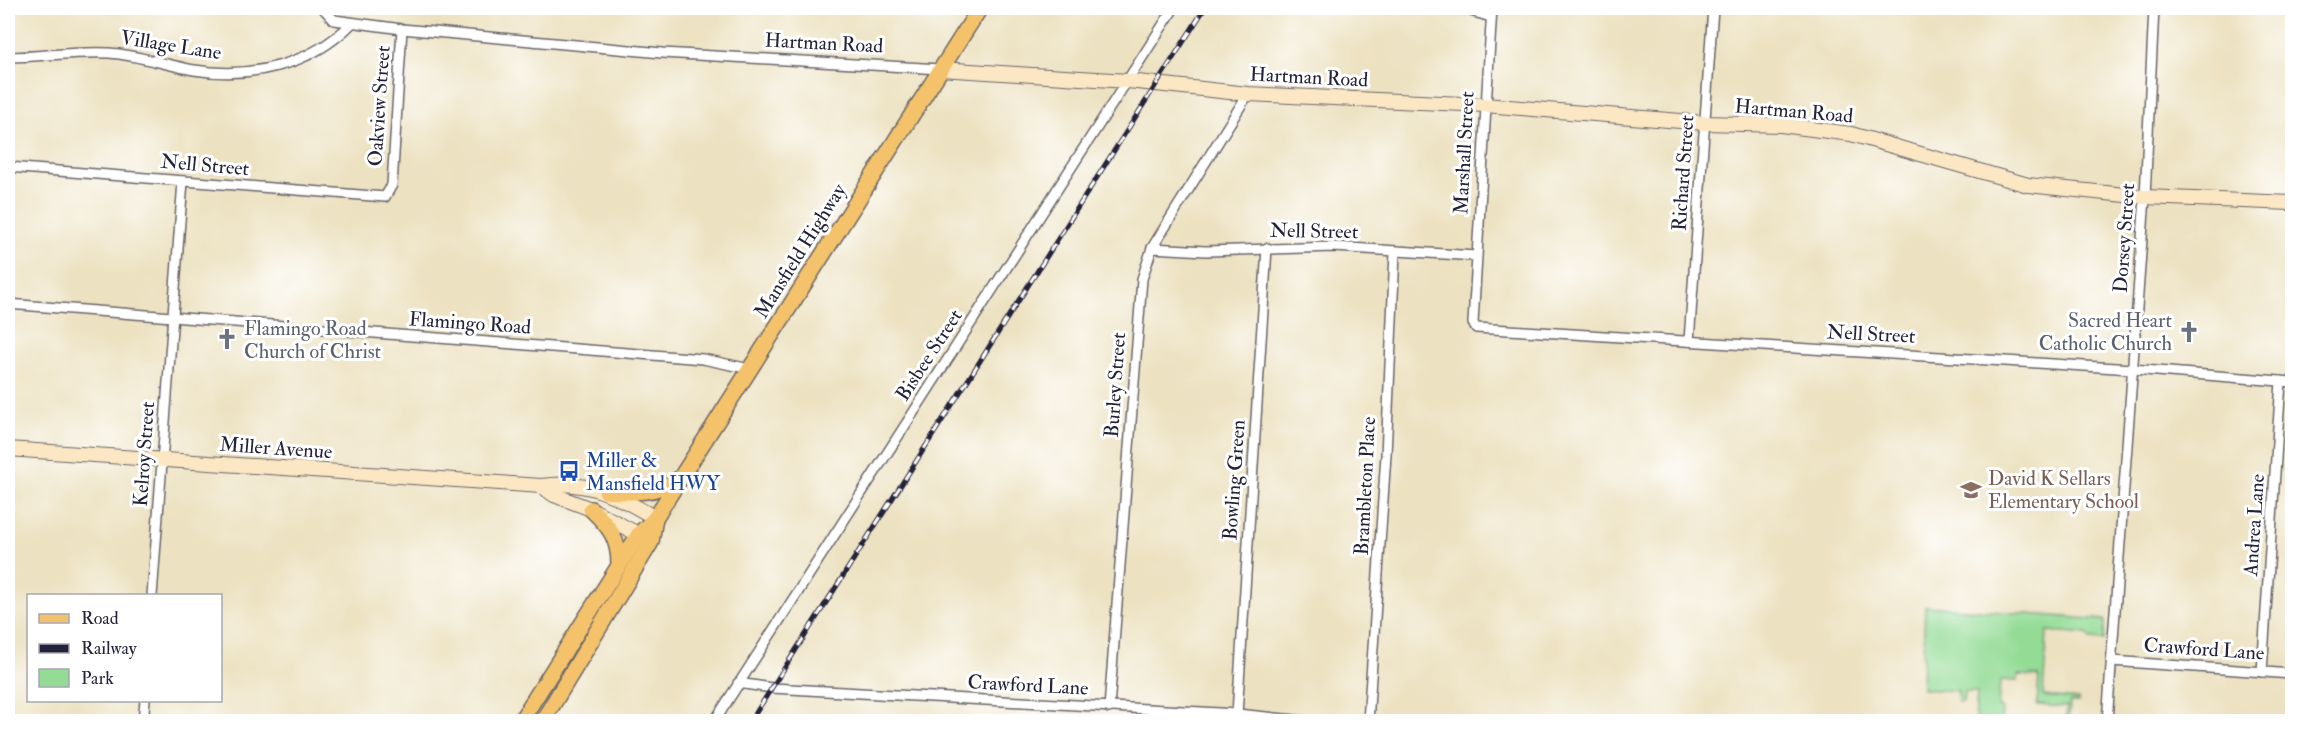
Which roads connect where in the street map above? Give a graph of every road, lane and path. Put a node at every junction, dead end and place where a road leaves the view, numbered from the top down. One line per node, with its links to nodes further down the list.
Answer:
1 (323, 8): 10 (street, Hartman Road)
2 (980, 8): 13 (main road, Mansfield Highway)
3 (1174, 8): 14 (street, Bisbee Street)
4 (1461, 8): 9 (street)
5 (1713, 8): 17 (street, Richard Street)
6 (2154, 8): 21 (street, Dorsey Street)
7 (2281, 8): 8 (street)
8 (2292, 8)
9 (1491, 12): 16 (street, Marshall Street)
10 (351, 24): 11 (street, Hartman Road); 12 (street, Village Lane)
11 (402, 29): 13 (street, Hartman Road); 20 (street, Oakview Street)
12 (8, 57)
13 (940, 69): 14 (street, Hartman Road); 31 (main road, Mansfield Highway)
14 (1128, 81): 15 (street, Hartman Road); 48 (street, Bisbee Street)
15 (1248, 94): 16 (street, Hartman Road); 23 (street, Burley Street)
16 (1485, 105): 17 (street, Hartman Road); 26 (street, Marshall Street)
17 (1705, 123): 21 (street, Hartman Road); 30 (street, Richard Street)
18 (8, 167): 19 (street, Nell Street)
19 (183, 181): 20 (street, Nell Street); 29 (street, Kelroy Street)
20 (392, 185)
21 (2145, 197): 22 (street, Hartman Road); 32 (street, Dorsey Street)
22 (2292, 203)
23 (1152, 248): 24 (street, Nell Street); 50 (street, Burley Street)
24 (1267, 248): 25 (street, Nell Street); 51 (street, Bowling Green)
25 (1395, 252): 26 (street, Nell Street); 57 (street, Brambleton Place)
26 (1476, 256): 27 (street, Marshall Street)
27 (1474, 300): 30 (street, Nell Street)
28 (8, 304): 29 (street, Flamingo Road)
29 (171, 316): 31 (street, Flamingo Road); 36 (street, Kelroy Street)
30 (1689, 340): 32 (street, Nell Street)
31 (750, 369): 37 (main road, Mansfield Highway)
32 (2132, 369): 33 (street, Nell Street); 45 (street, Dorsey Street)
33 (2281, 381): 34 (street, Nell Street); 46 (street, Andrea Lane)
34 (2292, 382)
35 (8, 448): 36 (street, Miller Avenue)
36 (161, 460): 38 (street, Miller Avenue); 44 (street, Kelroy Street)
37 (681, 477): 39 (main road); 41 (main road, Mansfield Highway)
38 (541, 486): 39 (street, Miller Avenue); 40 (street, Miller Avenue)
39 (606, 491): 41 (street, Miller Avenue)
40 (591, 509): 42 (street, Miller Avenue); 43 (main road)
41 (655, 518): 42 (main road, Mansfield Highway)
42 (645, 538): 43 (main road, Mansfield Highway); 54 (main road, Mansfield Highway)
43 (620, 565): 53 (main road, Mansfield Highway)
44 (152, 594)
45 (2112, 661): 46 (street, Crawford Lane); 58 (street, Dorsey Street)
46 (2262, 672): 47 (street, Crawford Lane)
47 (2292, 674)
48 (738, 683): 50 (street, Crawford Lane); 55 (street, Bisbee Street)
49 (145, 702): 52 (street)
50 (1109, 708): 51 (street, Crawford Lane)
51 (1237, 714): 56 (street, Crawford Lane)
52 (143, 722)
53 (520, 722)
54 (542, 722)
55 (714, 722)
56 (1315, 722)
57 (1368, 722)
58 (2107, 722)

